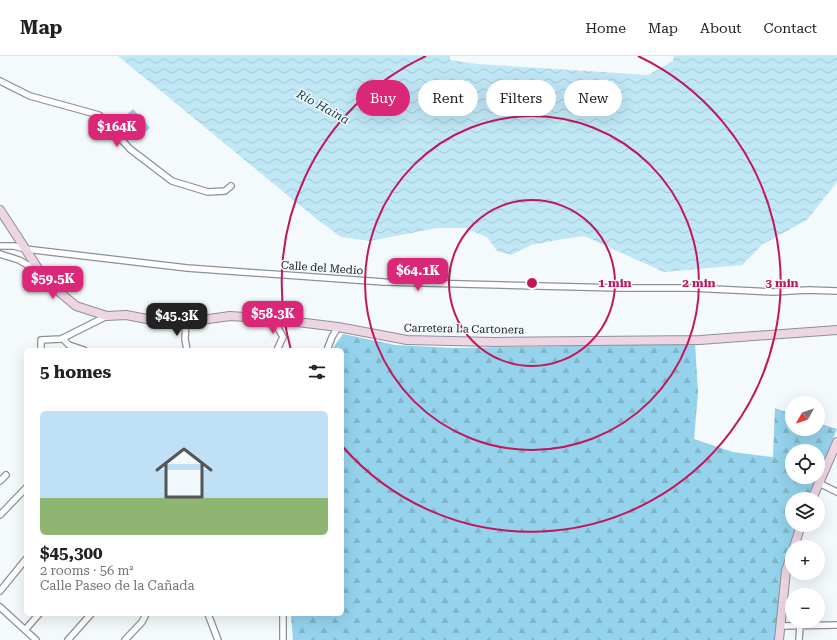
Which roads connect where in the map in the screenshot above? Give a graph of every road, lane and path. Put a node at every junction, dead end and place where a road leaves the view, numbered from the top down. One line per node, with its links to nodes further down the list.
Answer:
1 (0, 80): 2 (street)
2 (231, 186)
3 (0, 210): 5 (street, Carretera La Cartonera)
4 (0, 246): 5 (street, Calle del Medio)
5 (25, 249): 7 (street, Carretera La Cartonera); 8 (street, Calle del Medio)
6 (0, 254): 7 (street)
7 (41, 273): 9 (street, Carretera La Cartonera)
8 (837, 291)
9 (107, 316): 11 (street, Carretera La Cartonera); 14 (street)
10 (274, 319): 11 (street, Carretera La Cartonera); 12 (street, Carretera La Cartonera); 18 (street)
11 (186, 322): 17 (street)
12 (338, 327): 13 (street, Carretera La Cartonera); 19 (street)
13 (837, 330)
14 (63, 339): 15 (street); 16 (street)
15 (41, 348)
16 (78, 348)
17 (187, 348)
18 (279, 348)
19 (328, 348)
20 (837, 442): 21 (street)
21 (825, 468)
22 (6, 475): 23 (street)
23 (0, 481)
24 (820, 484): 26 (street)
25 (24, 490): 27 (street)
26 (837, 492)
27 (0, 515)
28 (24, 561): 30 (street)
29 (785, 580): 39 (street)
30 (0, 591)
31 (0, 607): 42 (street)
32 (37, 616): 42 (street)
33 (89, 616): 44 (street)
34 (145, 616): 45 (street)
35 (209, 616): 46 (street)
36 (283, 616): 47 (street)
37 (825, 625): 38 (street)
38 (837, 625)
39 (781, 626): 40 (street); 48 (street)
40 (785, 626)
41 (800, 628): 49 (street)
42 (25, 630): 43 (street)
43 (36, 640)
44 (68, 640)
45 (125, 640)
46 (218, 640)
47 (283, 640)
48 (779, 640)
49 (799, 640)

